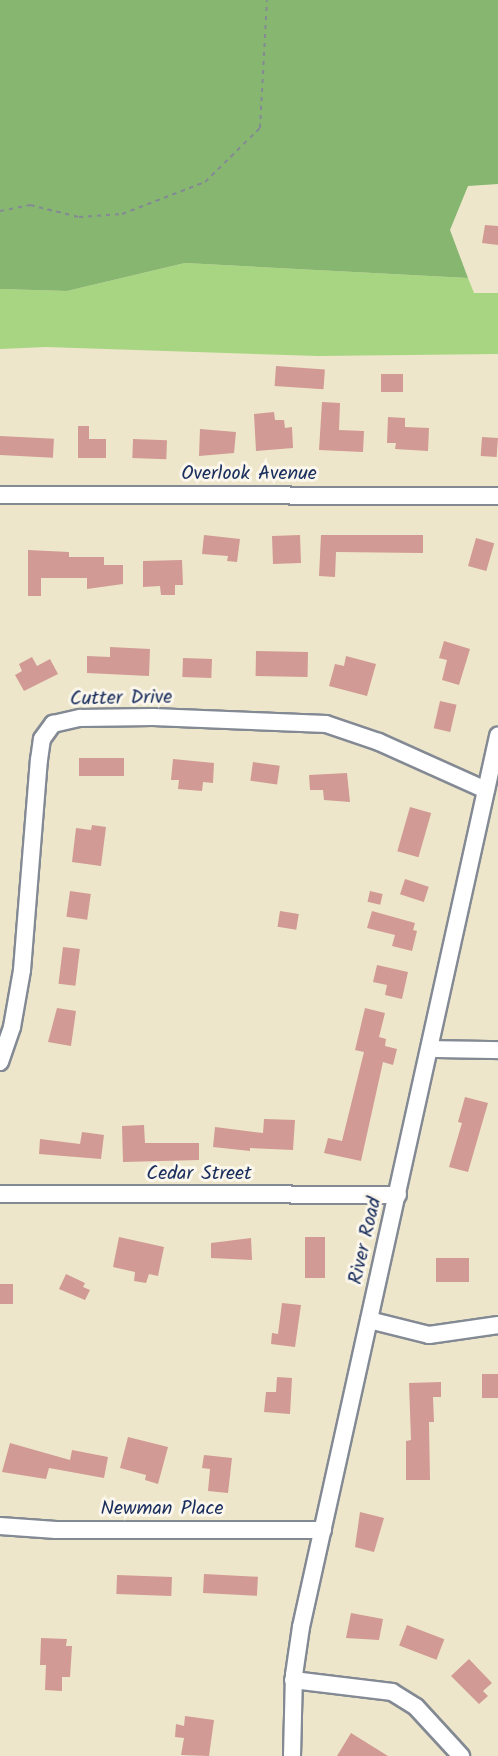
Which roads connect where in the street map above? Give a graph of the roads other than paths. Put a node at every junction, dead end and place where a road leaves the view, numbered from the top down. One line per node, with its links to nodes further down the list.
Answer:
1 (0, 495): 2 (street, Overlook Avenue)
2 (498, 496)
3 (498, 736): 4 (street, River Road)
4 (486, 790): 5 (street, River Road); 7 (street, Cutter Drive)
5 (431, 1049): 6 (street); 9 (street, River Road)
6 (498, 1050)
7 (0, 1062)
8 (0, 1194): 9 (street, Cedar Street)
9 (398, 1195): 10 (street, River Road)
10 (369, 1320): 11 (street); 13 (street, River Road)
11 (498, 1325)
12 (0, 1526): 13 (street, Newman Place)
13 (323, 1530): 14 (street, River Road)
14 (293, 1680): 15 (street, River Road); 16 (street)
15 (292, 1756)
16 (461, 1756)

